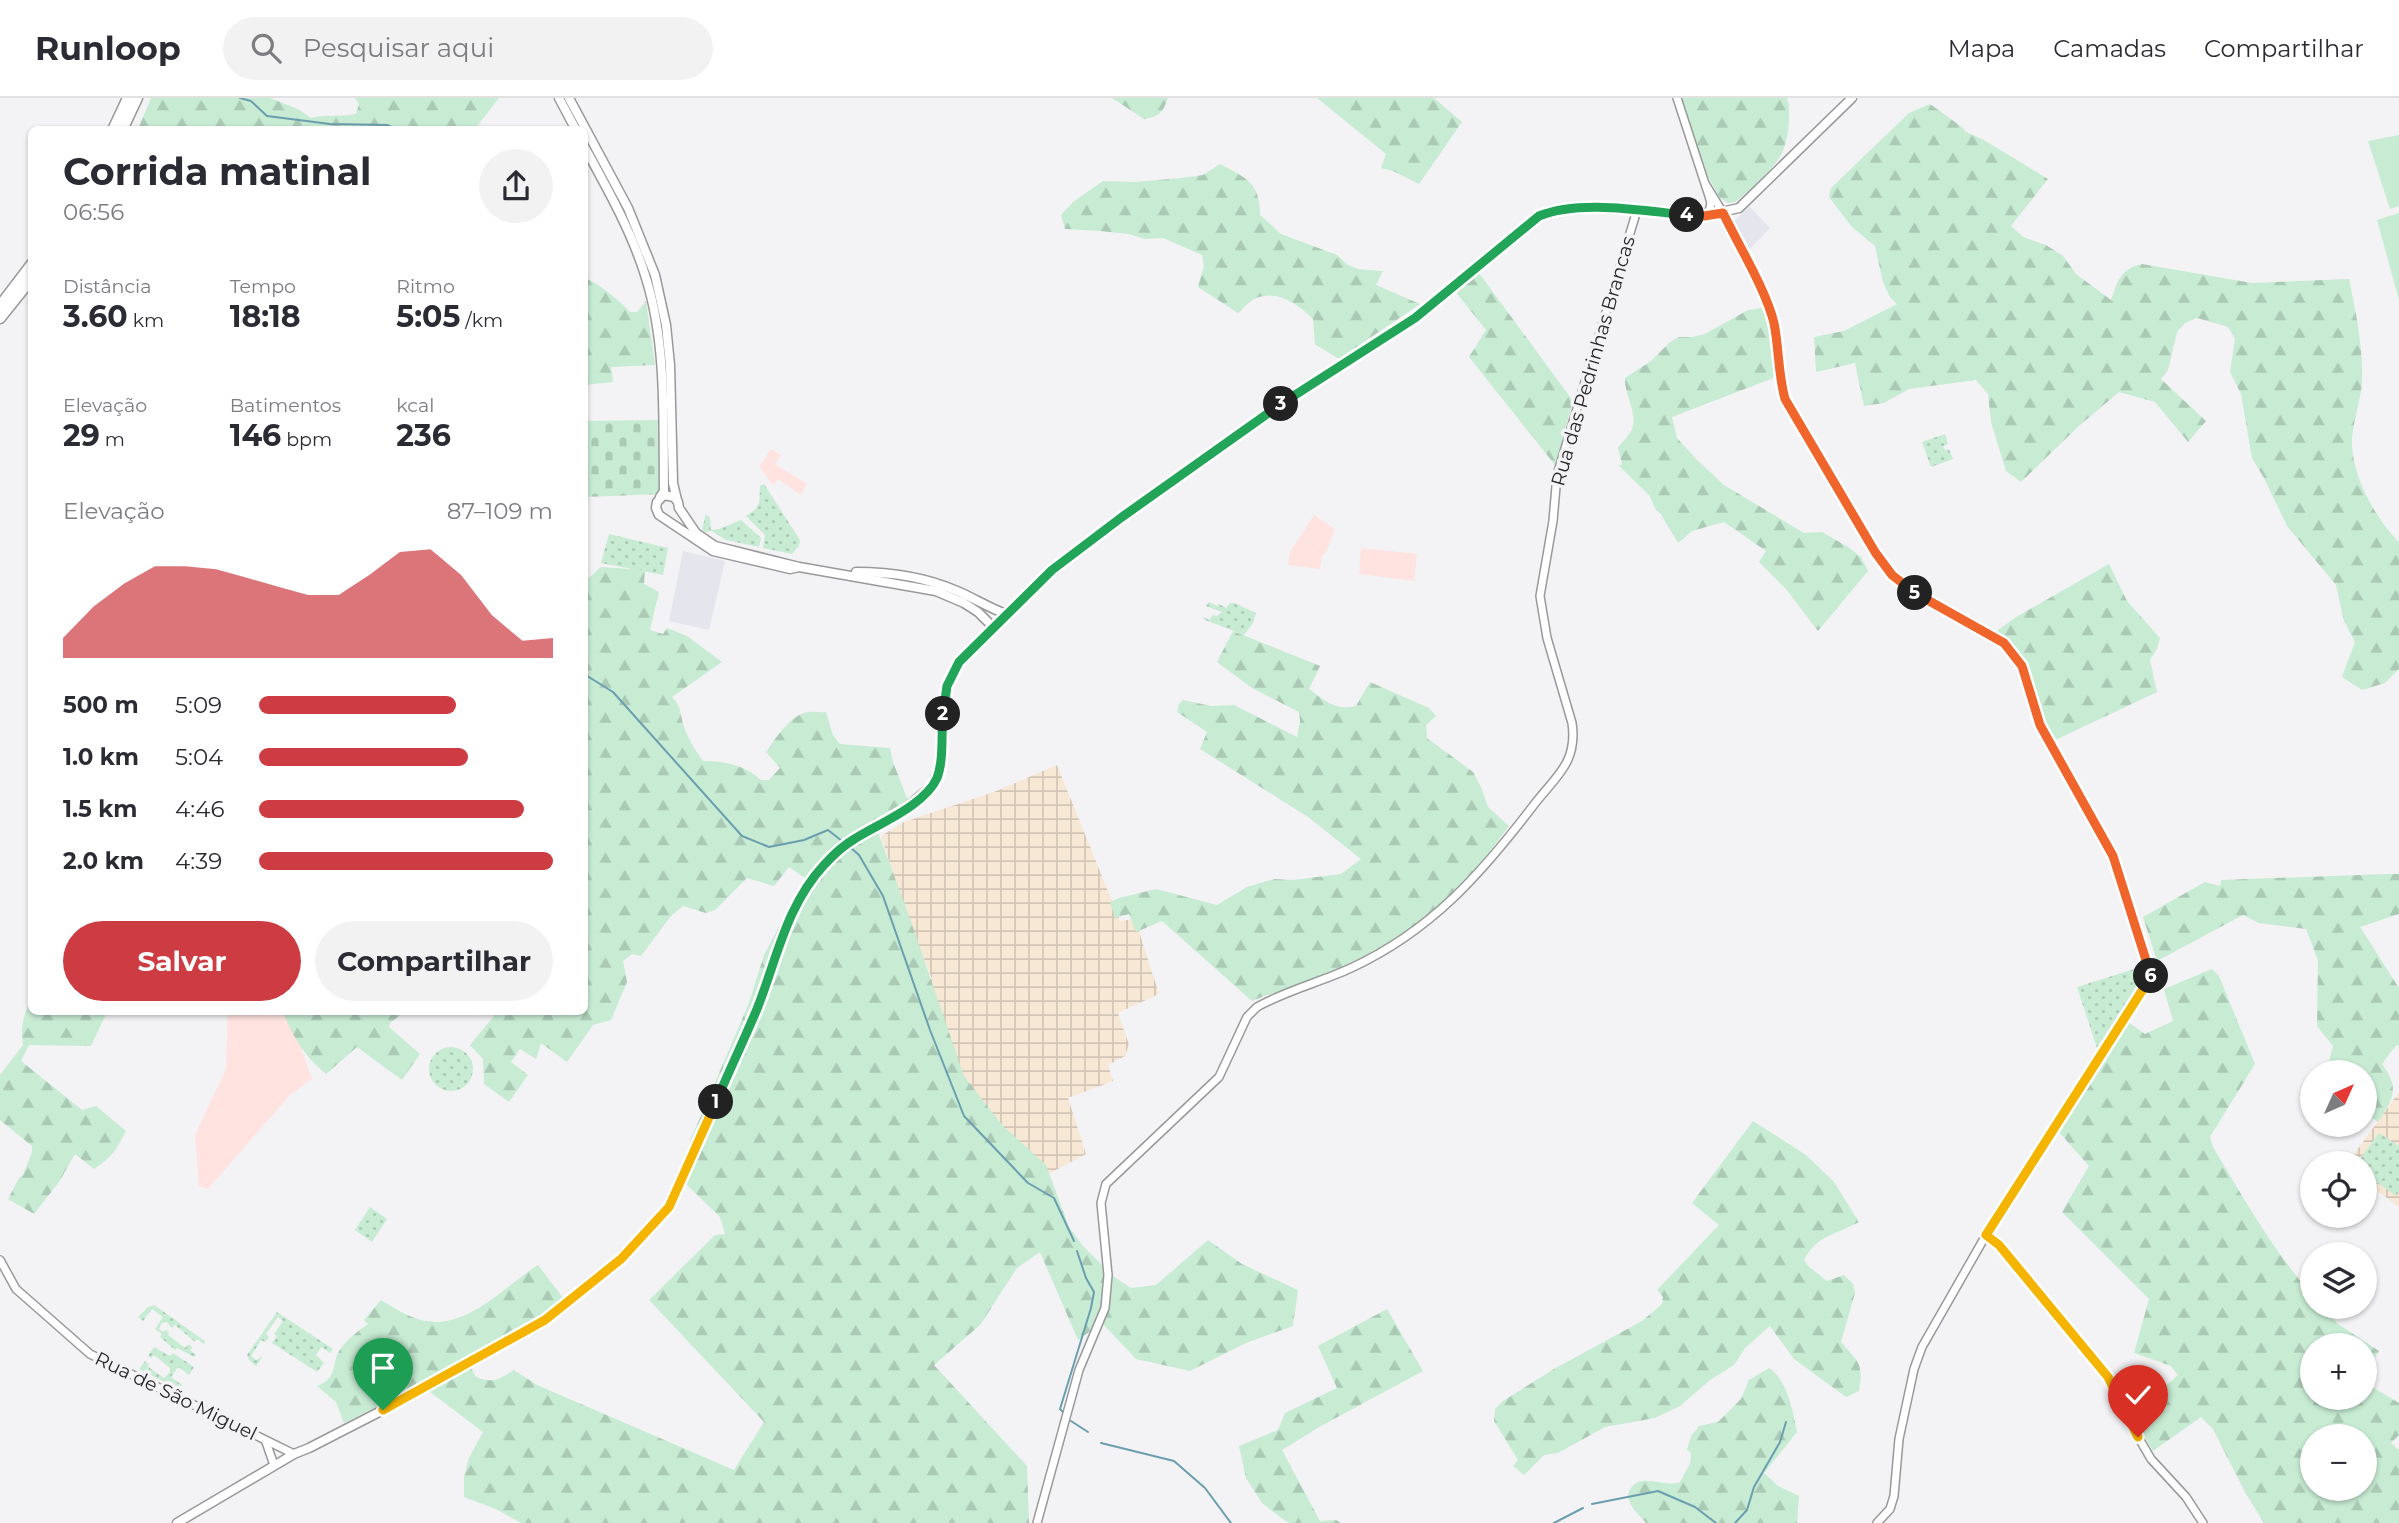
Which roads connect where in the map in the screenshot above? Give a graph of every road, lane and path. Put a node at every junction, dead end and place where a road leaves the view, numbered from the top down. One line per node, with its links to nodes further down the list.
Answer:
1 (128, 98): 7 (highway)
2 (137, 98): 8 (highway)
3 (559, 98): 9 (main road)
4 (569, 98): 10 (main road)
5 (1677, 98): 13 (street)
6 (1852, 98): 15 (main road)
7 (115, 126)
8 (124, 126)
9 (574, 126)
10 (584, 126)
11 (588, 133): 22 (main road)
12 (588, 154): 21 (main road)
13 (1706, 185): 15 (street); 16 (street)
14 (1636, 210): 16 (main road); 29 (main road); 38 (street, Rua das Pedrinhas Brancas)
15 (1723, 213): 16 (main road); 32 (street)
16 (1708, 216)
17 (28, 269): 19 (highway)
18 (28, 283): 20 (highway)
19 (0, 306)
20 (0, 318)
21 (662, 389): 22 (main road); 23 (main road)
22 (671, 394): 24 (main road)
23 (660, 497): 24 (main road); 25 (main road)
24 (678, 504): 25 (main road); 26 (main road)
25 (666, 518): 26 (main road)
26 (799, 567): 27 (main road)
27 (830, 572): 28 (main road); 30 (main road)
28 (989, 608): 29 (main road); 30 (main road)
29 (1006, 614): 31 (main road)
30 (983, 617): 31 (main road)
31 (993, 627): 35 (main road)
32 (1986, 1235): 39 (street); 40 (street)
33 (0, 1260): 34 (street, Rua de São Miguel)
34 (266, 1442): 35 (street, Rua de São Miguel); 36 (street, Rua de São Miguel)
35 (293, 1454): 36 (main road)
36 (274, 1465): 37 (main road)
37 (177, 1523)
38 (1037, 1523)
39 (1877, 1523)
40 (2203, 1523)

